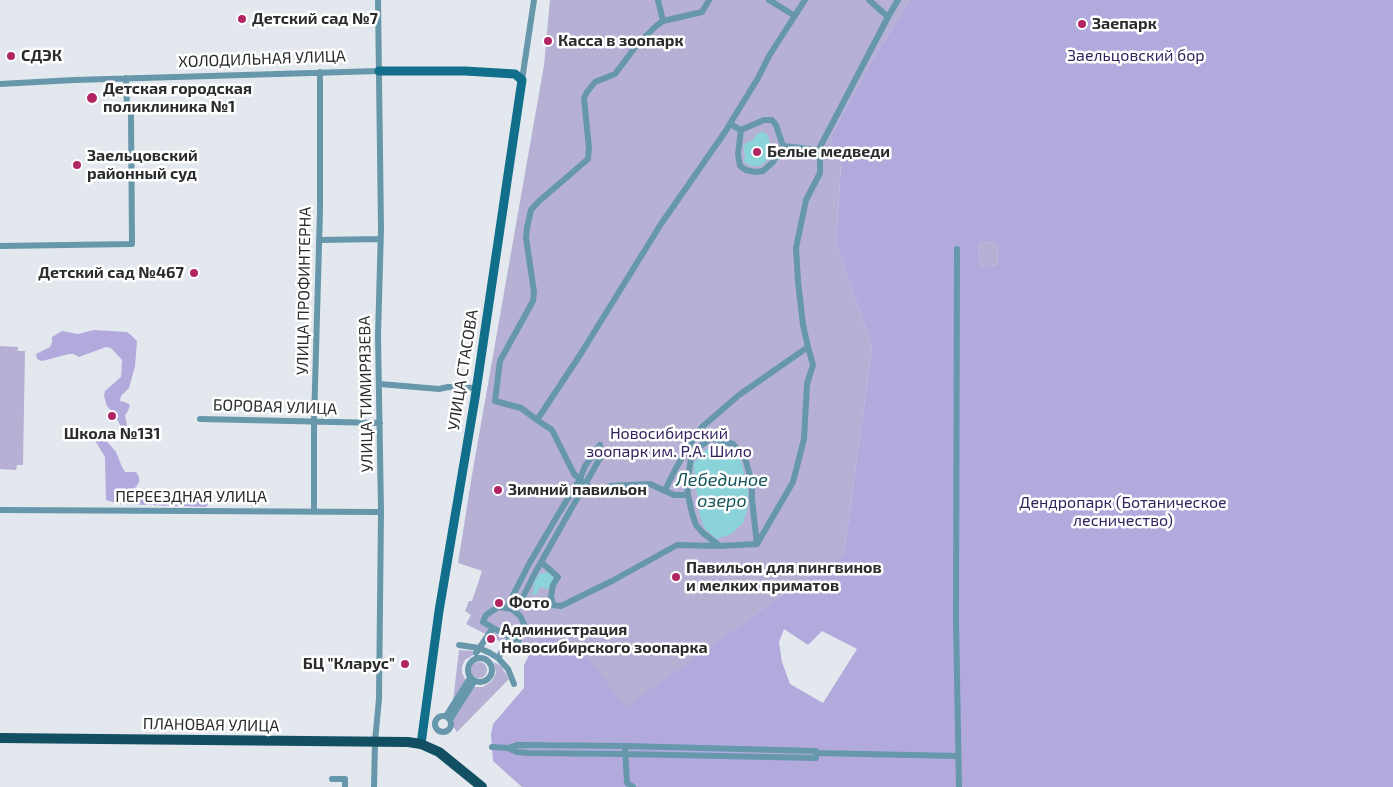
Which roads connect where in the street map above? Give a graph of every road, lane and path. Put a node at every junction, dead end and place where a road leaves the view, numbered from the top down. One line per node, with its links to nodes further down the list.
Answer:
1 (378, 0): 12 (street, УЛИЦА ТИМИРЯЗЕВА)
2 (534, 0): 15 (street, УЛИЦА СТАСОВА)
3 (658, 0): 11 (street)
4 (709, 0): 11 (street)
5 (769, 0): 9 (street)
6 (805, 0): 9 (street)
7 (869, 0): 10 (street)
8 (898, 0): 10 (street)
9 (795, 16): 17 (street)
10 (888, 17): 20 (street)
11 (663, 21): 29 (street)
12 (379, 71): 13 (street, ХОЛОДИЛЬНАЯ УЛИЦА); 15 (street, ХОЛОДИЛЬНАЯ УЛИЦА); 21 (street, УЛИЦА ТИМИРЯЗЕВА)
13 (320, 72): 14 (street, ХОЛОДИЛЬНАЯ УЛИЦА); 22 (street, УЛИЦА ПРОФИНТЕРНА)
14 (126, 78): 16 (street, ХОЛОДИЛЬНАЯ УЛИЦА); 23 (street)
15 (522, 80): 27 (street, УЛИЦА СТАСОВА)
16 (0, 84)
17 (730, 124): 18 (street); 29 (street)
18 (741, 130): 19 (street); 19 (street)
19 (783, 146): 20 (street)
20 (820, 150): 25 (street)
21 (380, 239): 22 (street); 26 (street, УЛИЦА ТИМИРЯЗЕВА)
22 (319, 240): 30 (street, УЛИЦА ПРОФИНТЕРНА)
23 (0, 246)
24 (957, 249): 67 (street)
25 (808, 347): 32 (street); 42 (street)
26 (380, 384): 27 (street); 31 (street, УЛИЦА ТИМИРЯЗЕВА)
27 (476, 388): 61 (street, УЛИЦА СТАСОВА)
28 (200, 419): 30 (street, БОРОВАЯ УЛИЦА)
29 (537, 420): 36 (street)
30 (314, 422): 31 (street, БОРОВАЯ УЛИЦА); 40 (street, УЛИЦА ПРОФИНТЕРНА)
31 (380, 423): 41 (street, УЛИЦА ТИМИРЯЗЕВА)
32 (702, 427): 33 (street); 37 (street)
33 (712, 438): 38 (street); 42 (street)
34 (600, 445): 36 (street)
35 (604, 451): 36 (street)
36 (583, 481): 37 (street); 44 (street); 45 (street)
37 (664, 490): 38 (street)
38 (688, 495): 43 (street)
39 (0, 510): 40 (street, ПЕРЕЕЗДНАЯ УЛИЦА)
40 (314, 512): 41 (street, ПЕРЕЕЗДНАЯ УЛИЦА)
41 (381, 512): 60 (street, УЛИЦА ТИМИРЯЗЕВА)
42 (757, 544): 43 (street)
43 (720, 546): 44 (street)
44 (541, 562): 46 (street)
45 (507, 607): 46 (street); 47 (street)
46 (516, 611): 48 (street)
47 (491, 630): 48 (street); 50 (street)
48 (509, 640): 52 (street)
49 (459, 645): 50 (street)
50 (480, 648): 51 (street)
51 (490, 653): 52 (street); 53 (street)
52 (500, 655): 55 (street)
53 (486, 659): 54 (street); 54 (street)
54 (472, 680): 56 (street)
55 (514, 684)
56 (448, 718): 57 (street); 57 (street)
57 (448, 730): 59 (street)
58 (0, 738): 60 (main road, ПЛАНОВАЯ УЛИЦА)
59 (453, 738)
60 (375, 741): 61 (main road, ПЛАНОВАЯ УЛИЦА); 70 (street, УЛИЦА ТИМИРЯЗЕВА)
61 (421, 744): 71 (main road)
62 (625, 746): 64 (street); 65 (street); 66 (street)
63 (492, 747): 64 (street)
64 (508, 748): 65 (street)
65 (625, 754): 66 (street); 72 (street)
66 (816, 754): 67 (street)
67 (958, 756): 73 (street)
68 (332, 779): 69 (street)
69 (344, 787)
70 (374, 787)
71 (482, 787)
72 (633, 787)
73 (959, 787)

